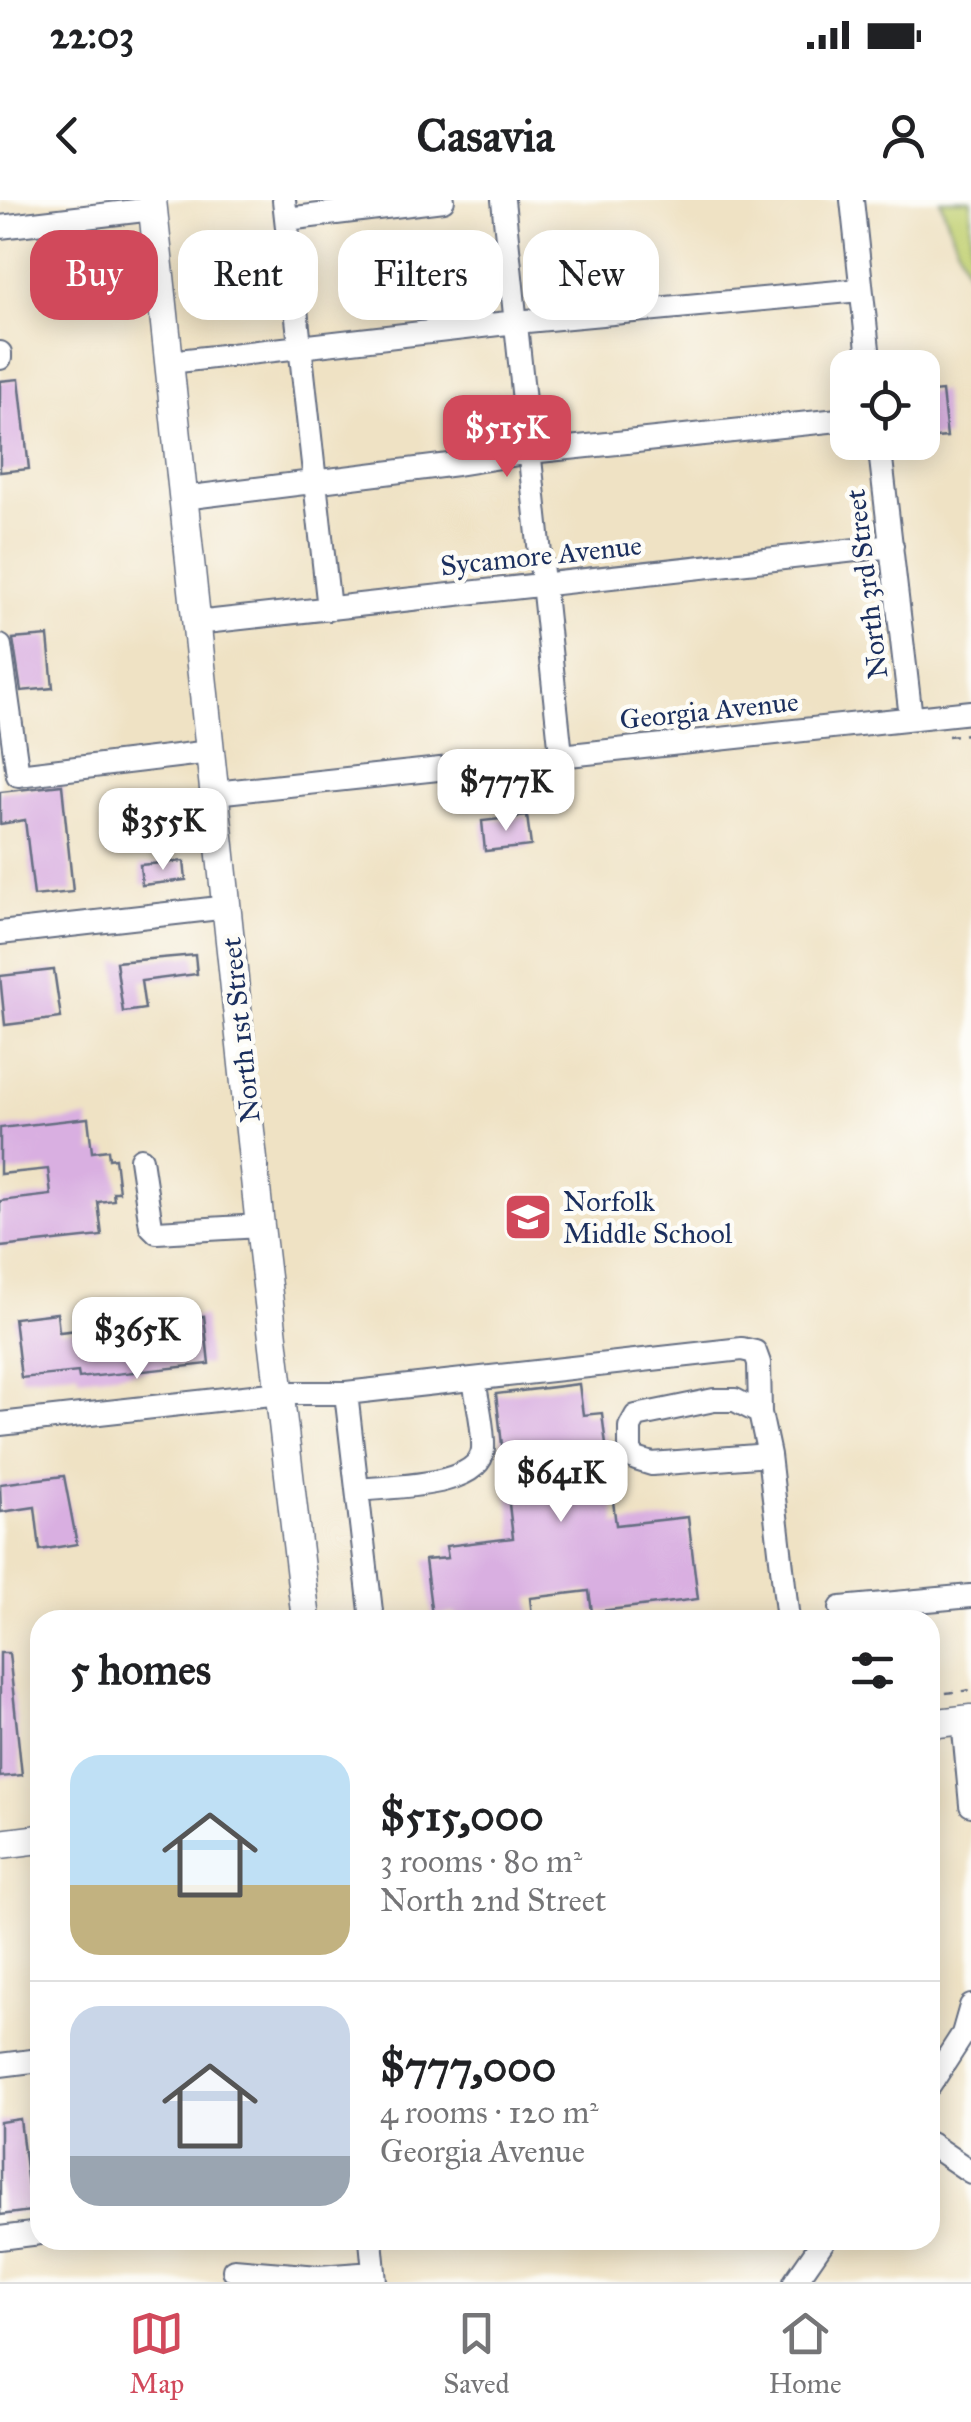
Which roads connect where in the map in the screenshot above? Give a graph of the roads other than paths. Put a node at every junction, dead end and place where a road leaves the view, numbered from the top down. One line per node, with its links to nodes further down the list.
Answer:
1 (444, 200): 5 (street)
2 (503, 200): 8 (street)
3 (852, 200): 7 (street)
4 (153, 205): 6 (street); 11 (main road, North 1st Street)
5 (286, 210): 9 (street)
6 (0, 226)
7 (860, 290): 8 (street); 10 (street)
8 (516, 322): 9 (street); 13 (street)
9 (302, 347): 11 (street); 15 (street)
10 (868, 350)
11 (170, 362): 16 (main road, North 1st Street)
12 (830, 421): 13 (street)
13 (530, 452): 15 (street); 18 (street)
14 (881, 460): 17 (street, North 3rd Street)
15 (317, 481): 16 (street); 19 (street)
16 (184, 498): 20 (main road, North 1st Street)
17 (892, 546): 18 (street, Sycamore Avenue); 23 (street, North 3rd Street)
18 (544, 585): 19 (street, Sycamore Avenue); 25 (street)
19 (330, 608): 20 (street, Sycamore Avenue)
20 (196, 623): 24 (main road, North 1st Street)
21 (0, 646): 24 (street)
22 (971, 712): 23 (street, Georgia Avenue)
23 (911, 718): 25 (street, Georgia Avenue)
24 (210, 752): 26 (main road, North 1st Street)
25 (562, 755): 26 (street, Georgia Avenue)
26 (215, 794): 27 (main road, North 1st Street)
27 (228, 907): 28 (street); 30 (main road, North 1st Street)
28 (0, 933)
29 (141, 1159): 30 (street)
30 (260, 1226): 32 (main road, North 1st Street)
31 (474, 1379): 33 (street); 34 (street); 37 (street)
32 (280, 1393): 33 (street); 35 (street); 40 (main road, North 1st Street)
33 (346, 1393): 37 (street)
34 (760, 1413): 36 (street); 36 (street)
35 (0, 1424)
36 (769, 1455): 42 (street)
37 (359, 1490): 41 (street)
38 (971, 1596): 39 (street)
39 (841, 1608)
40 (305, 1610)
41 (371, 1610)
42 (787, 1610)
43 (967, 1720): 44 (main road); 45 (street)
44 (940, 1723)
45 (971, 1805)
46 (30, 1840): 47 (main road)
47 (0, 1844)
48 (971, 2006): 51 (street)
49 (30, 2061): 50 (street)
50 (0, 2065)
51 (940, 2070)
52 (940, 2151): 53 (street)
53 (971, 2172)
54 (30, 2235): 55 (street)
55 (0, 2238)
56 (372, 2250): 59 (street)
57 (817, 2250): 60 (street)
58 (234, 2270): 59 (street)
59 (375, 2278)
60 (795, 2282)

